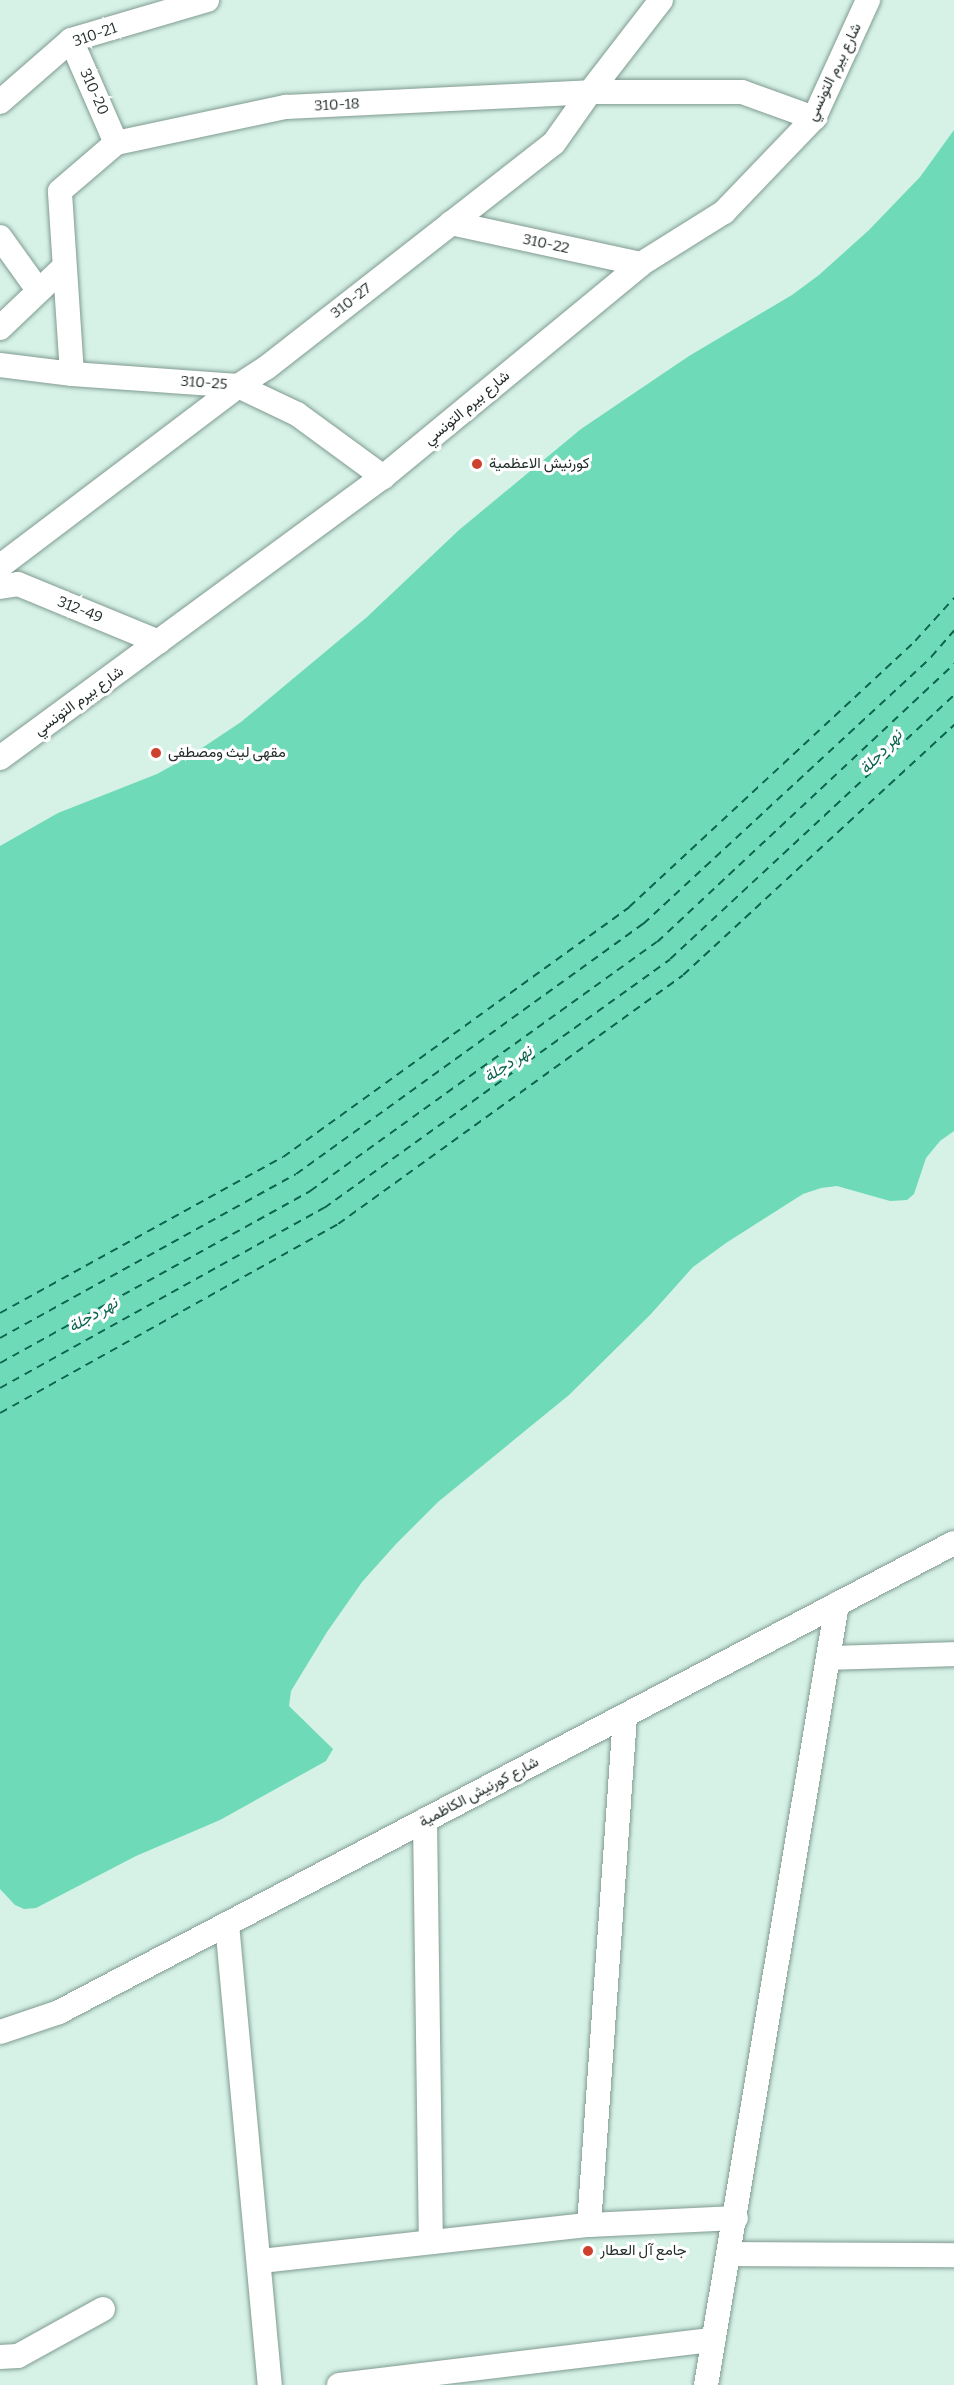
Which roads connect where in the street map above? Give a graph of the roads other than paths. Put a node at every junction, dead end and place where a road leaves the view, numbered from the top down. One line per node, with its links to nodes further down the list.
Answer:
1 (207, 0): 4 (street, 310-21)
2 (661, 0): 5 (street, 310-27)
3 (868, 0): 7 (street, شارع بيرم التونسي)
4 (71, 40): 6 (street, 310-21); 8 (street, 310-20)
5 (590, 92): 7 (street, 310-18); 8 (street, 310-18); 9 (street, 310-27)
6 (0, 102)
7 (814, 118): 11 (street, شارع بيرم التونسي)
8 (116, 143): 12 (street, 310-18)
9 (451, 223): 11 (street, 310-22); 17 (street, 310-27)
10 (0, 237): 13 (street)
11 (641, 264): 18 (street, شارع بيرم التونسي)
12 (63, 268): 13 (street); 16 (street, 310-18)
13 (38, 290): 14 (street)
14 (0, 328)
15 (0, 365): 16 (street, 310-25)
16 (72, 374): 17 (street, 310-25)
17 (238, 386): 18 (street, 310-25); 19 (street, 310-27)
18 (383, 477): 20 (street, شارع بيرم التونسي)
19 (5, 574): 20 (street, 312-49)
20 (159, 642): 21 (street, شارع بيرم التونسي)
21 (0, 758)
22 (954, 1543): 23 (street, شارع كورنيش الكاظمية)
23 (837, 1604): 25 (street); 26 (street, شارع كورنيش الكاظمية)
24 (954, 1654): 25 (street)
25 (829, 1658): 30 (street)
26 (625, 1716): 27 (street, شارع كورنيش الكاظمية); 31 (street)
27 (425, 1820): 28 (street, شارع كورنيش الكاظمية); 32 (street)
28 (227, 1924): 29 (street, شارع كورنيش الكاظمية); 35 (street)
29 (0, 2032)
30 (736, 2218): 31 (street); 33 (street)
31 (589, 2225): 32 (street)
32 (431, 2242): 35 (street)
33 (730, 2254): 34 (street); 37 (street)
34 (954, 2255)
35 (261, 2261): 39 (street)
36 (103, 2309): 38 (street)
37 (713, 2340): 40 (street); 41 (street)
38 (0, 2357)
39 (270, 2385)
40 (339, 2385)
41 (706, 2385)

